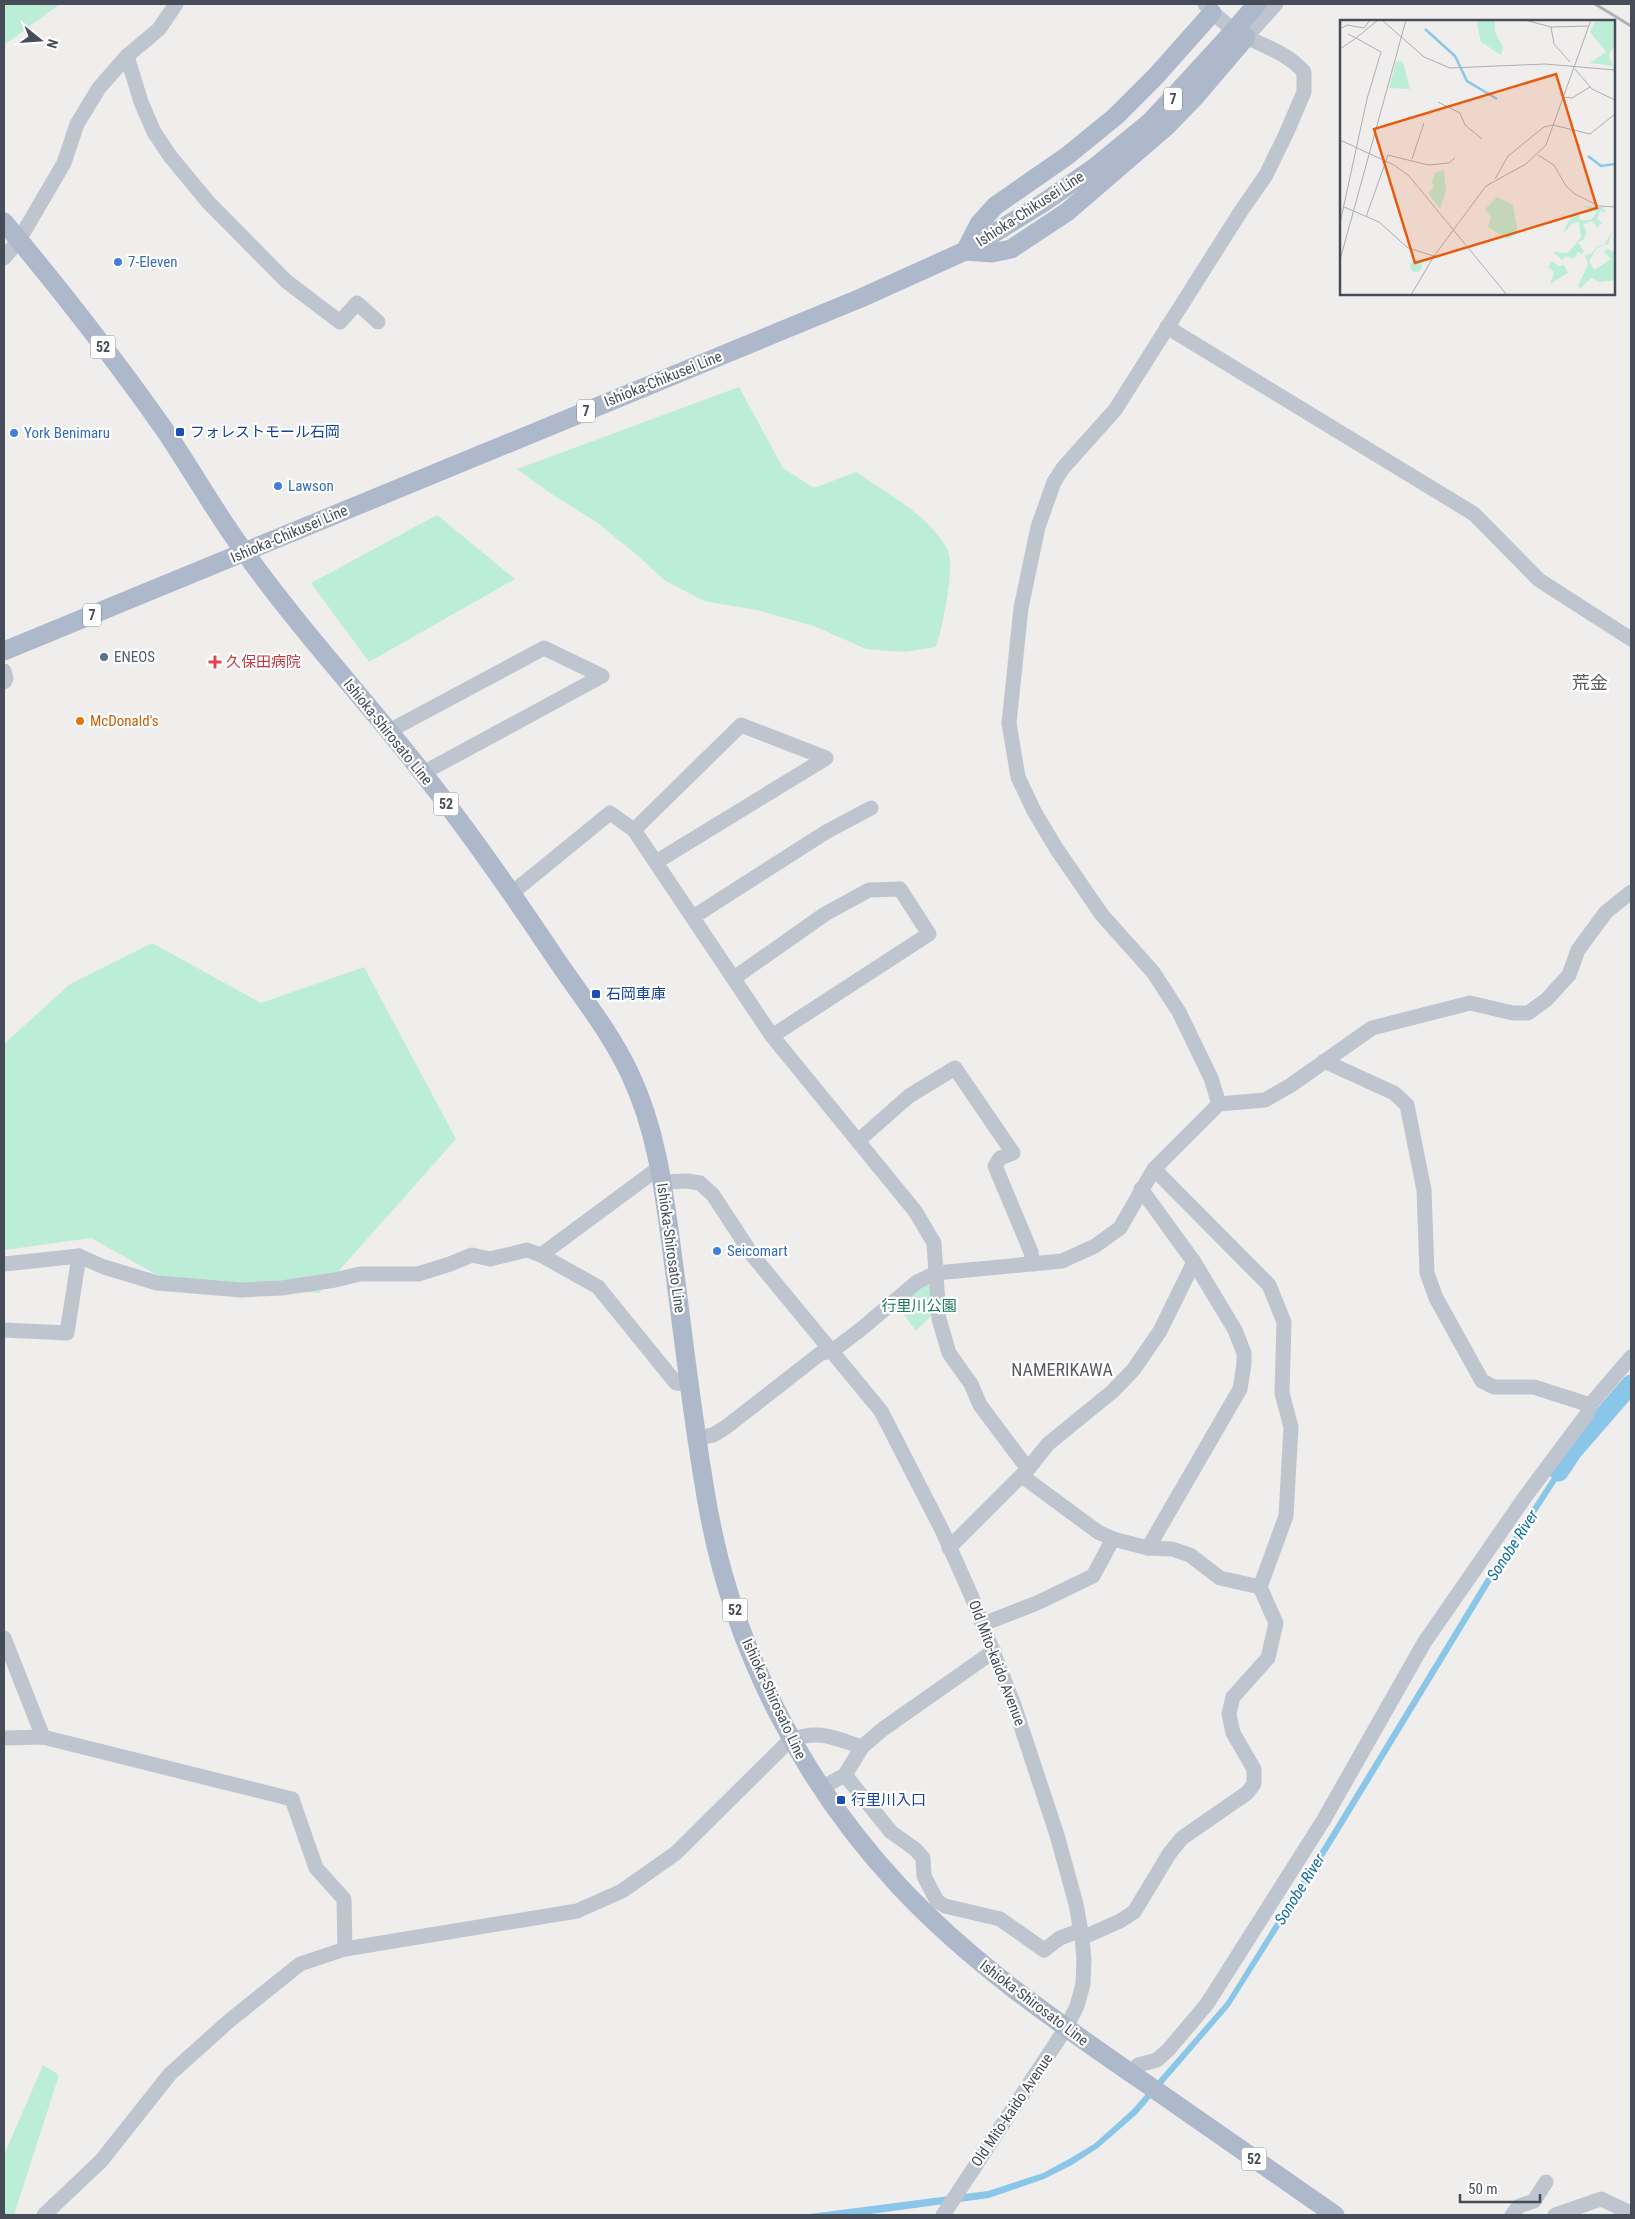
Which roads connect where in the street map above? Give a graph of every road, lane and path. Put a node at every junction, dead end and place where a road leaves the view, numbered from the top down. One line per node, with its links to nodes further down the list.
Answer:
1 (176, 4): 6 (street)
2 (1257, 4): 9 (main road, Ishioka-Chikusei Line / 7, bridge)
3 (1276, 4): 5 (street)
4 (1212, 7): 5 (street); 9 (main road)
5 (1246, 37): 9 (main road); 12 (street)
6 (127, 56): 8 (street); 11 (street)
7 (4, 222): 8 (main road, Ishioka-Shirosato Line / 52)
8 (19, 240): 10 (street); 13 (main road, Ishioka-Shirosato Line / 52)
9 (964, 251): 13 (main road, Ishioka-Chikusei Line / 7)
10 (4, 258)
11 (378, 322)
12 (1167, 327): 14 (street); 29 (street)
13 (244, 552): 15 (main road, Ishioka-Chikusei Line / 7); 18 (main road, Ishioka-Shirosato Line / 52)
14 (1631, 639)
15 (4, 651)
16 (4, 671): 17 (street)
17 (4, 682)
18 (389, 731): 19 (main road, Ishioka-Shirosato Line / 52); 19 (street)
19 (423, 773): 24 (main road, Ishioka-Shirosato Line / 52)
20 (870, 808): 25 (street)
21 (634, 830): 22 (street); 22 (street); 24 (street)
22 (656, 862): 25 (street)
23 (1631, 892): 28 (street)
24 (512, 893): 32 (main road, Ishioka-Shirosato Line / 52)
25 (693, 917): 26 (street)
26 (734, 978): 27 (street); 27 (street)
27 (772, 1036): 30 (street)
28 (1324, 1061): 29 (street); 44 (street)
29 (1219, 1104): 31 (street)
30 (858, 1141): 38 (street); 39 (street)
31 (1154, 1169): 33 (street); 50 (street)
32 (662, 1175): 34 (street); 41 (street, Old Mito-kaido Avenue); 43 (main road, Ishioka-Shirosato Line / 52)
33 (1141, 1189): 36 (street); 38 (street)
34 (540, 1255): 35 (street); 43 (street)
35 (79, 1256): 37 (street); 40 (street)
36 (1194, 1262): 46 (street); 49 (street)
37 (4, 1264)
38 (1033, 1264): 39 (street)
39 (936, 1273): 41 (street); 46 (street)
40 (4, 1330)
41 (832, 1350): 45 (street); 48 (street, Old Mito-kaido Avenue)
42 (1631, 1357): 44 (street)
43 (689, 1384): 45 (main road, Ishioka-Shirosato Line / 52)
44 (1590, 1405): 63 (street)
45 (696, 1438): 56 (main road, Ishioka-Shirosato Line / 52)
46 (1025, 1472): 47 (street); 48 (street)
47 (1113, 1539): 49 (street); 51 (street)
48 (949, 1548): 51 (street, Old Mito-kaido Avenue)
49 (1148, 1548): 50 (street)
50 (1260, 1587): 60 (street)
51 (983, 1624): 53 (street, Old Mito-kaido Avenue)
52 (4, 1638): 54 (street)
53 (994, 1651): 57 (street); 60 (street, Old Mito-kaido Avenue)
54 (43, 1737): 55 (street); 61 (street)
55 (4, 1738)
56 (790, 1740): 57 (street); 59 (main road, Ishioka-Shirosato Line / 52); 61 (street)
57 (862, 1747): 58 (street)
58 (845, 1774): 59 (street); 60 (street)
59 (821, 1788): 62 (main road, Ishioka-Shirosato Line / 52)
60 (1081, 1934): 62 (street, Old Mito-kaido Avenue)
61 (345, 1949): 67 (street)
62 (1066, 2028): 63 (main road, Ishioka-Shirosato Line / 52); 66 (street, Old Mito-kaido Avenue)
63 (1136, 2077): 68 (main road, Ishioka-Shirosato Line / 52)
64 (1546, 2182): 69 (street)
65 (1631, 2213): 70 (street)
66 (944, 2214)
67 (44, 2215)
68 (1335, 2215)
69 (1512, 2215)
70 (1555, 2215)

